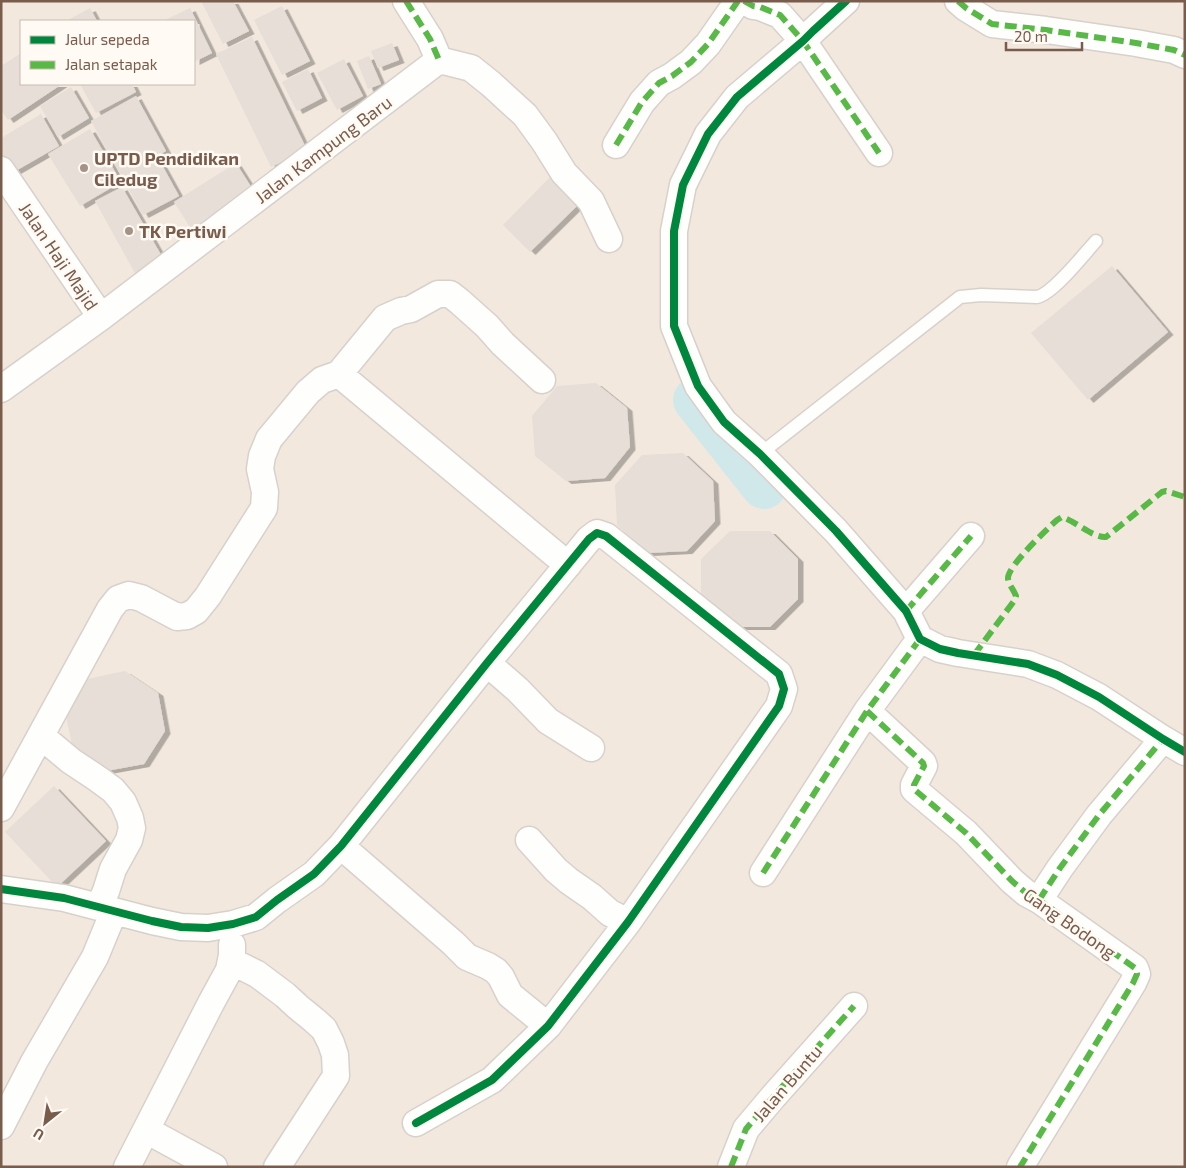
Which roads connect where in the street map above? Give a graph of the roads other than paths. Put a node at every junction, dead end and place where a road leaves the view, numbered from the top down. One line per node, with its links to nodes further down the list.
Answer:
1 (406, 1): 8 (street)
2 (738, 1): 9 (street)
3 (744, 1): 6 (street)
4 (846, 1): 6 (street)
5 (958, 1): 7 (street)
6 (793, 30): 10 (street); 18 (street)
7 (1185, 55)
8 (439, 60): 12 (street); 14 (street, Jalan Kampung Baru)
9 (616, 145)
10 (879, 153)
11 (1, 170): 14 (street, Jalan Haji Majid)
12 (609, 239)
13 (1096, 241): 18 (lane)
14 (101, 317): 17 (street, Jalan Kampung Baru)
15 (339, 374): 16 (street); 20 (street); 25 (street)
16 (542, 380)
17 (1, 390)
18 (760, 454): 21 (street)
19 (971, 536): 21 (street)
20 (568, 565): 23 (street); 35 (street)
21 (906, 611): 22 (street)
22 (920, 639): 24 (street); 26 (street)
23 (487, 663): 27 (street); 30 (street)
24 (867, 711): 31 (street); 33 (street, Gang Bodong)
25 (40, 736): 28 (street); 34 (street)
26 (1174, 746): 33 (street)
27 (590, 748)
28 (1, 808)
29 (529, 840): 35 (street)
30 (341, 846): 36 (street); 39 (street)
31 (763, 873)
32 (1, 889): 34 (street)
33 (1040, 900): 47 (street, Gang Bodong)
34 (106, 909): 36 (street); 41 (street)
35 (628, 922): 39 (street)
36 (233, 924): 37 (street)
37 (231, 961): 42 (street); 45 (street)
38 (854, 1006): 46 (street, Jalan Buntu)
39 (548, 1026): 40 (street)
40 (416, 1124)
41 (1, 1126)
42 (146, 1130): 43 (street); 44 (street)
43 (127, 1167)
44 (214, 1167)
45 (277, 1167)
46 (731, 1167)
47 (1020, 1167)

